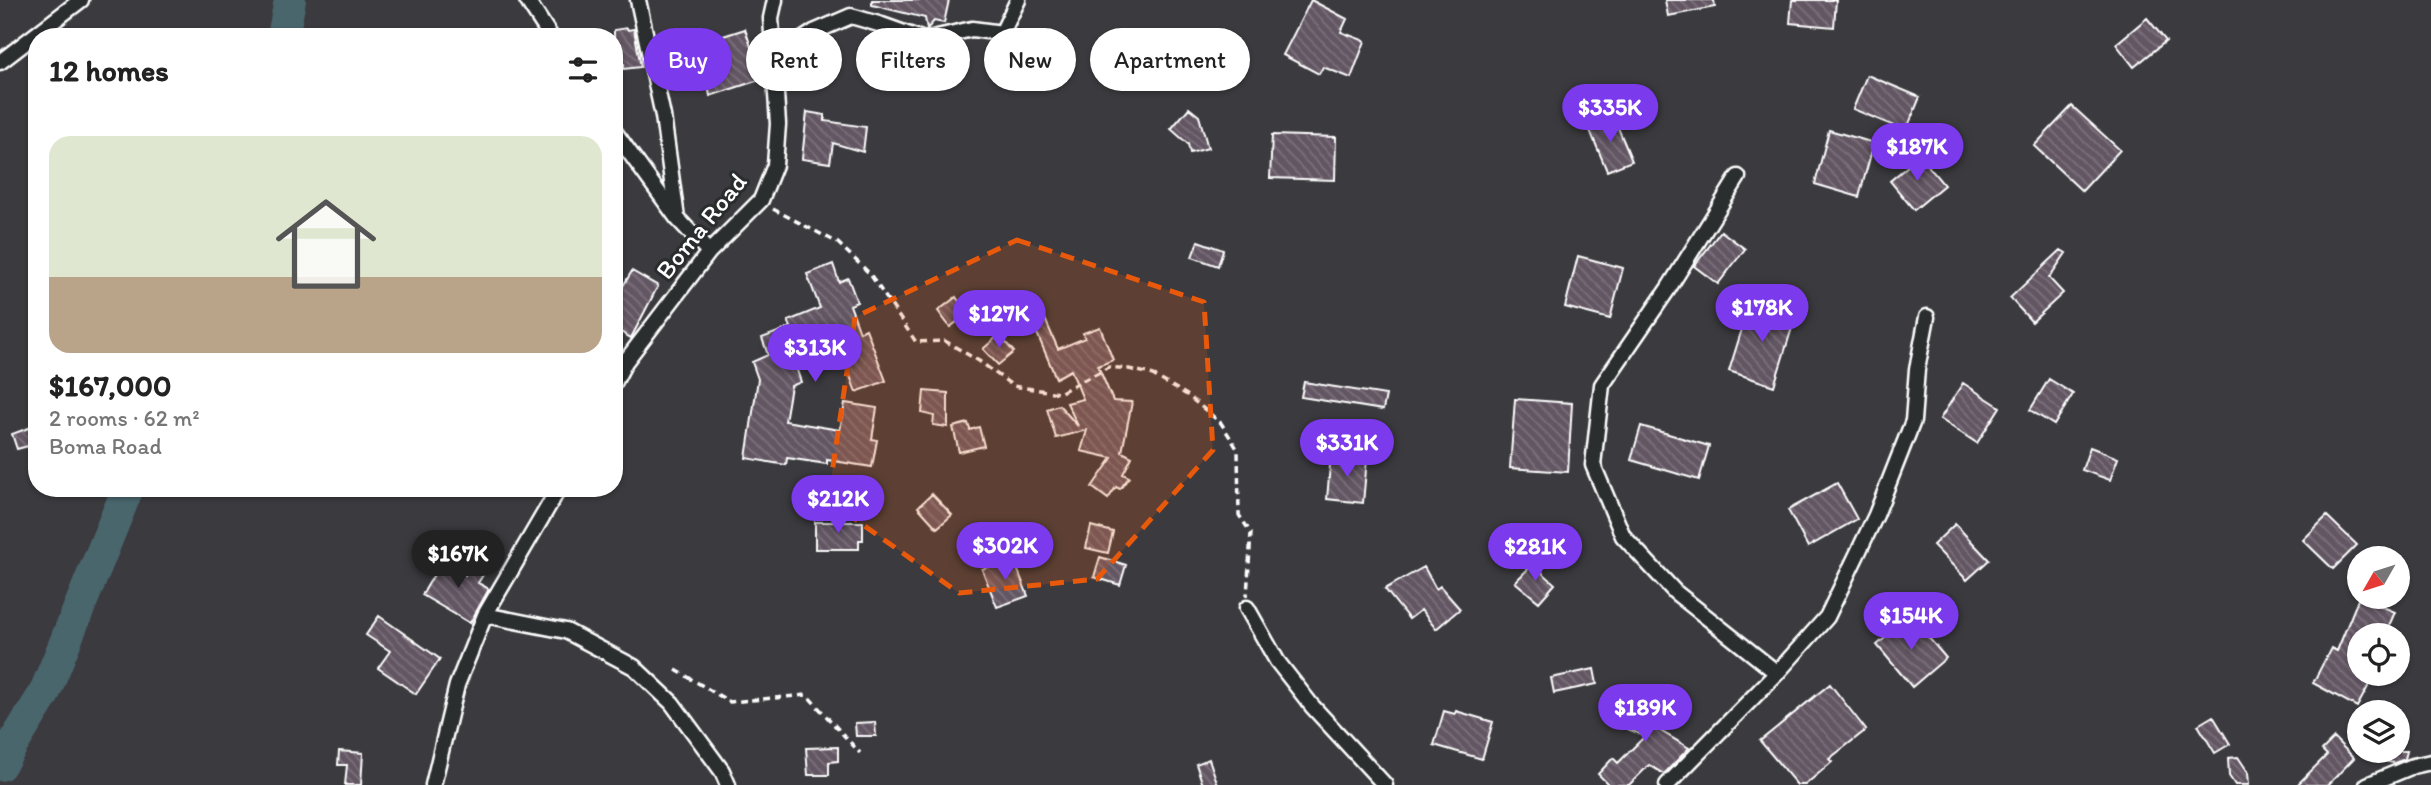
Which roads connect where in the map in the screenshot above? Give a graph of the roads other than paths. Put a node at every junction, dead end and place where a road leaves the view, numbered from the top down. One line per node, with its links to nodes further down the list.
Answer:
1 (82, 0): 6 (street)
2 (527, 0): 7 (street)
3 (638, 0): 15 (street)
4 (775, 0): 8 (street, Boma Road)
5 (1018, 0): 9 (street)
6 (45, 28)
7 (545, 28)
8 (772, 28)
9 (823, 28)
10 (28, 41): 11 (street)
11 (0, 62)
12 (776, 91): 16 (street, Boma Road)
13 (623, 143): 15 (street)
14 (1738, 177): 22 (street)
15 (677, 218): 16 (street)
16 (709, 252): 18 (street, Boma Road)
17 (1927, 317): 22 (street)
18 (623, 366)
19 (554, 497): 21 (street)
20 (1247, 608): 26 (street)
21 (485, 615): 24 (street); 25 (street)
22 (1777, 673): 27 (street)
23 (2431, 762): 28 (street)
24 (433, 785)
25 (728, 785)
26 (1385, 785)
27 (1667, 785)
28 (2367, 785)

